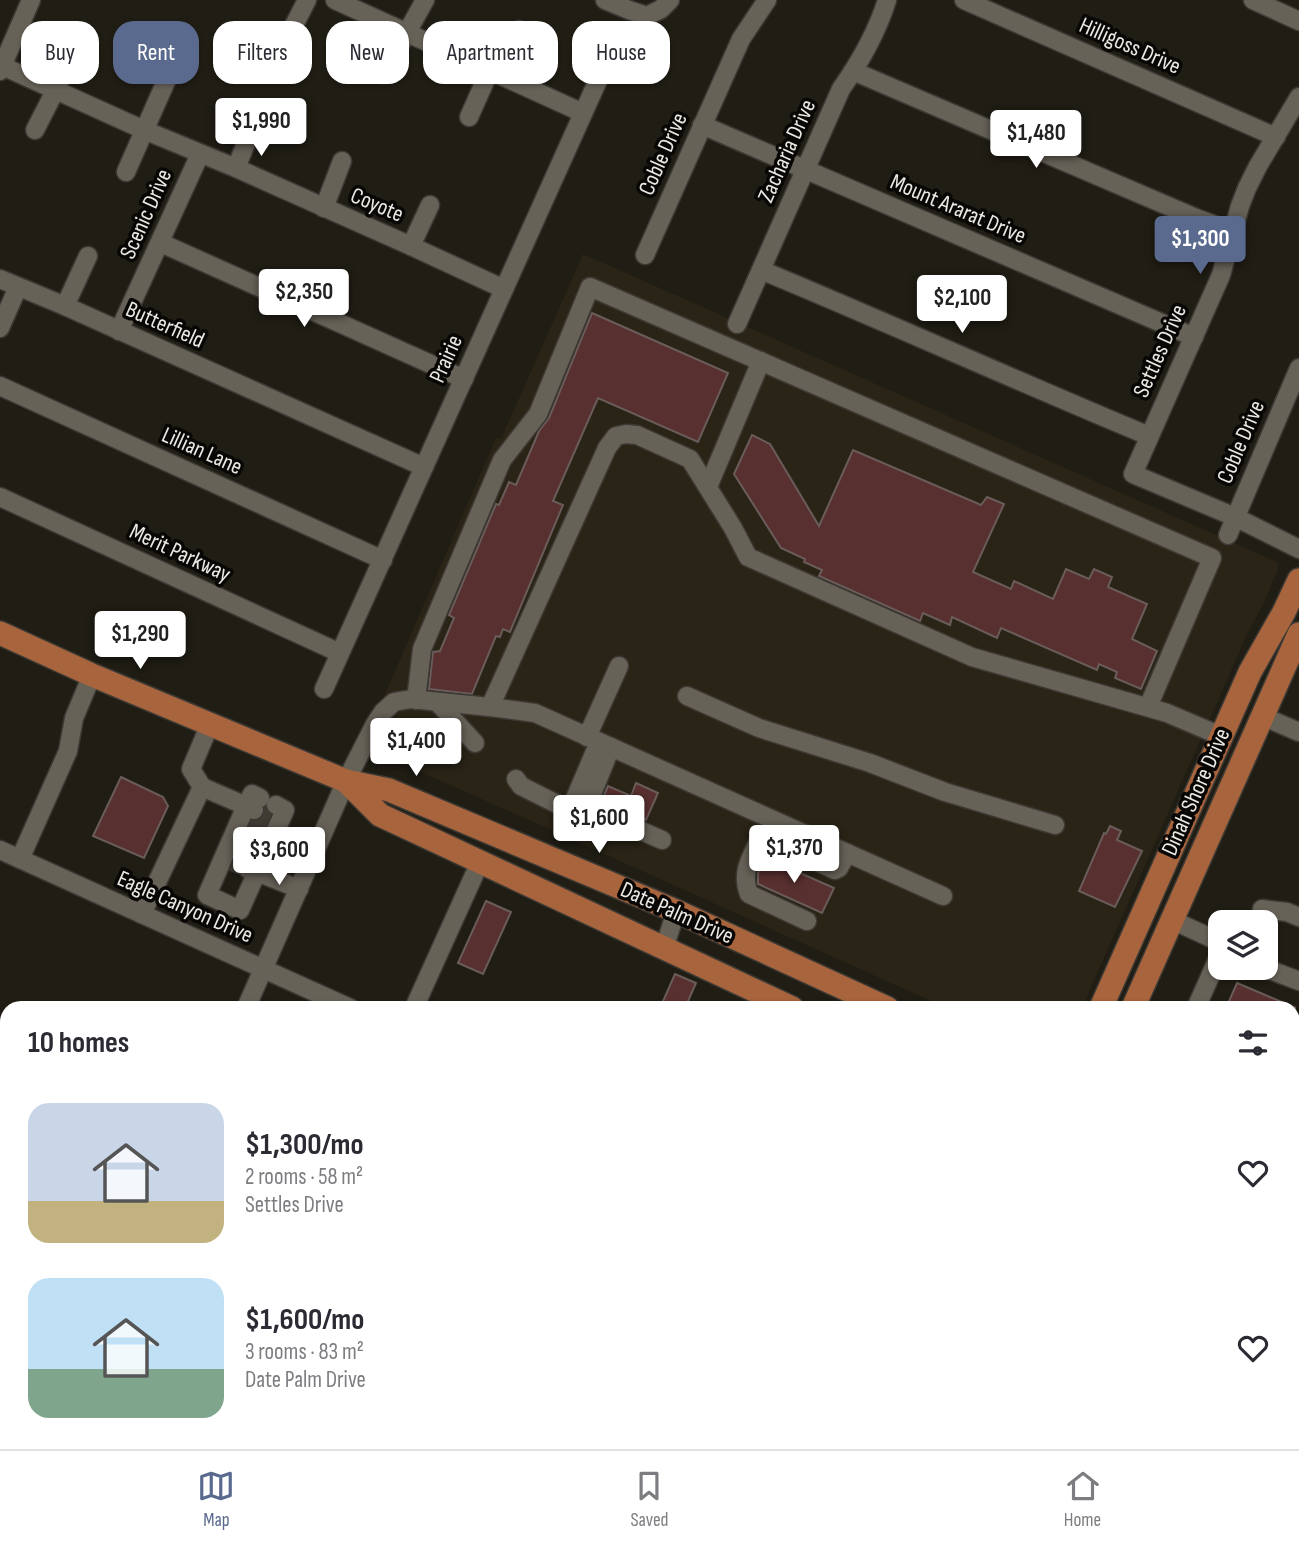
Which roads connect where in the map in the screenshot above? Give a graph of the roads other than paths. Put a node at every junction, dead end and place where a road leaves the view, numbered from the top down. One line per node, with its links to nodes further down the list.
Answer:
1 (32, 0): 15 (street)
2 (307, 0): 11 (street)
3 (335, 0): 12 (street)
4 (425, 0): 14 (street)
5 (605, 0): 10 (street)
6 (767, 0): 27 (street, Coble Drive)
7 (887, 0): 16 (street, Zacharia Drive)
8 (964, 0): 30 (street, Hilligoss Drive)
9 (1253, 0): 13 (street)
10 (665, 4)
11 (296, 21)
12 (383, 21)
13 (1299, 21)
14 (409, 30)
15 (1, 67): 22 (street, Coyote)
16 (853, 71): 34 (street, Zacharia Drive); 38 (street)
17 (58, 84): 22 (street)
18 (165, 84): 29 (street)
19 (487, 84): 25 (street)
20 (520, 84): 24 (street)
21 (596, 84): 24 (street, Prairie)
22 (56, 89): 28 (street); 29 (street, Coyote)
23 (1299, 97): 30 (street, Settles Drive)
24 (583, 113): 46 (street, Prairie)
25 (469, 117)
26 (255, 121): 33 (street)
27 (702, 125): 34 (street, Mount Ararat Drive); 41 (street, Coble Drive)
28 (34, 130)
29 (144, 130): 31 (street, Coyote); 35 (street)
30 (1276, 137): 38 (street, Settles Drive)
31 (200, 154): 33 (street, Coyote); 39 (street, Scenic Drive)
32 (341, 162): 37 (street)
33 (236, 168): 37 (street, Coyote)
34 (805, 170): 43 (street, Zacharia Drive); 51 (street, Mount Ararat Drive)
35 (126, 172)
36 (430, 205): 40 (street)
37 (324, 208): 40 (street, Coyote)
38 (1234, 232): 51 (street, Settles Drive)
39 (160, 243): 50 (street, Scenic Drive); 54 (street)
40 (411, 246): 46 (street, Coyote)
41 (645, 255)
42 (88, 256): 47 (street)
43 (761, 270): 48 (street, Zacharia Drive); 56 (street)
44 (0, 279): 45 (street, Butterfield)
45 (18, 287): 47 (street, Butterfield); 49 (street)
46 (504, 289): 54 (street, Prairie)
47 (65, 306): 50 (street, Butterfield)
48 (737, 324)
49 (0, 328)
50 (119, 331): 57 (street, Butterfield)
51 (1194, 337): 56 (street, Settles Drive)
52 (761, 362): 58 (street); 74 (street); 77 (street)
53 (1299, 368): 60 (street, Coble Drive)
54 (464, 379): 57 (street, Prairie)
55 (0, 386): 63 (street, Lillian Lane)
56 (1149, 436): 60 (street, Settles Drive)
57 (424, 467): 63 (street, Prairie)
58 (708, 487): 76 (street); 77 (street)
59 (0, 497): 68 (street, Merit Parkway)
60 (1235, 517): 61 (street, Coble Drive); 62 (street)
61 (1228, 535)
62 (1299, 549)
63 (383, 560): 68 (street, Prairie)
64 (1299, 580): 81 (main road, Dinah Shore Drive)
65 (1299, 610): 69 (main road)
66 (0, 633): 71 (main road, Date Palm Drive)
67 (1299, 634): 69 (main road, Dinah Shore Drive)
68 (340, 653): 72 (street, Prairie)
69 (1288, 659): 78 (main road, Dinah Shore Drive)
70 (619, 666): 82 (street)
71 (92, 675): 79 (main road, Date Palm Drive); 95 (street)
72 (324, 690)
73 (687, 696): 89 (street)
74 (416, 700): 75 (street); 86 (street)
75 (438, 703): 76 (street); 83 (street)
76 (490, 707): 82 (street)
77 (1148, 707): 81 (street)
78 (1262, 716): 80 (street); 84 (main road, Dinah Shore Drive)
79 (210, 724): 86 (main road, Date Palm Drive); 87 (street)
80 (1299, 732)
81 (1221, 736): 84 (main road); 88 (main road, Dinah Shore Drive)
82 (599, 742): 85 (street); 90 (street); 91 (street)
83 (475, 743)
84 (1248, 748): 103 (main road, Dinah Shore Drive)
85 (516, 779)
86 (346, 781): 96 (main road, Date Palm Drive); 97 (street); 100 (main road, Date Palm Drive)
87 (202, 787): 97 (street); 101 (street)
88 (1183, 823): 103 (main road); 116 (main road, Dinah Shore Drive)
89 (1055, 825)
90 (789, 827): 92 (street); 94 (street)
91 (662, 840)
92 (780, 845): 94 (street); 104 (street)
93 (0, 850): 95 (street, Eagle Canyon Drive)
94 (847, 853): 98 (street)
95 (20, 859): 101 (street, Eagle Canyon Drive)
96 (480, 862): 106 (main road, Date Palm Drive); 113 (street)
97 (299, 889): 107 (street)
98 (943, 896)
99 (1262, 909): 102 (street)
100 (676, 911): 106 (street); 115 (main road, Date Palm Drive)
101 (142, 914): 107 (street, Eagle Canyon Drive)
102 (1299, 917)
103 (1172, 920): 105 (street); 117 (main road, Dinah Shore Drive)
104 (807, 921)
105 (1208, 936)
106 (664, 948): 114 (main road, Date Palm Drive)
107 (263, 969): 111 (street); 112 (street, Eagle Canyon Drive)
108 (1278, 973): 110 (street)
109 (1208, 980): 118 (street)
110 (1299, 981)
111 (249, 1001)
112 (334, 1001)
113 (417, 1001)
114 (777, 1001)
115 (872, 1001)
116 (1104, 1001)
117 (1136, 1001)
118 (1199, 1001)

